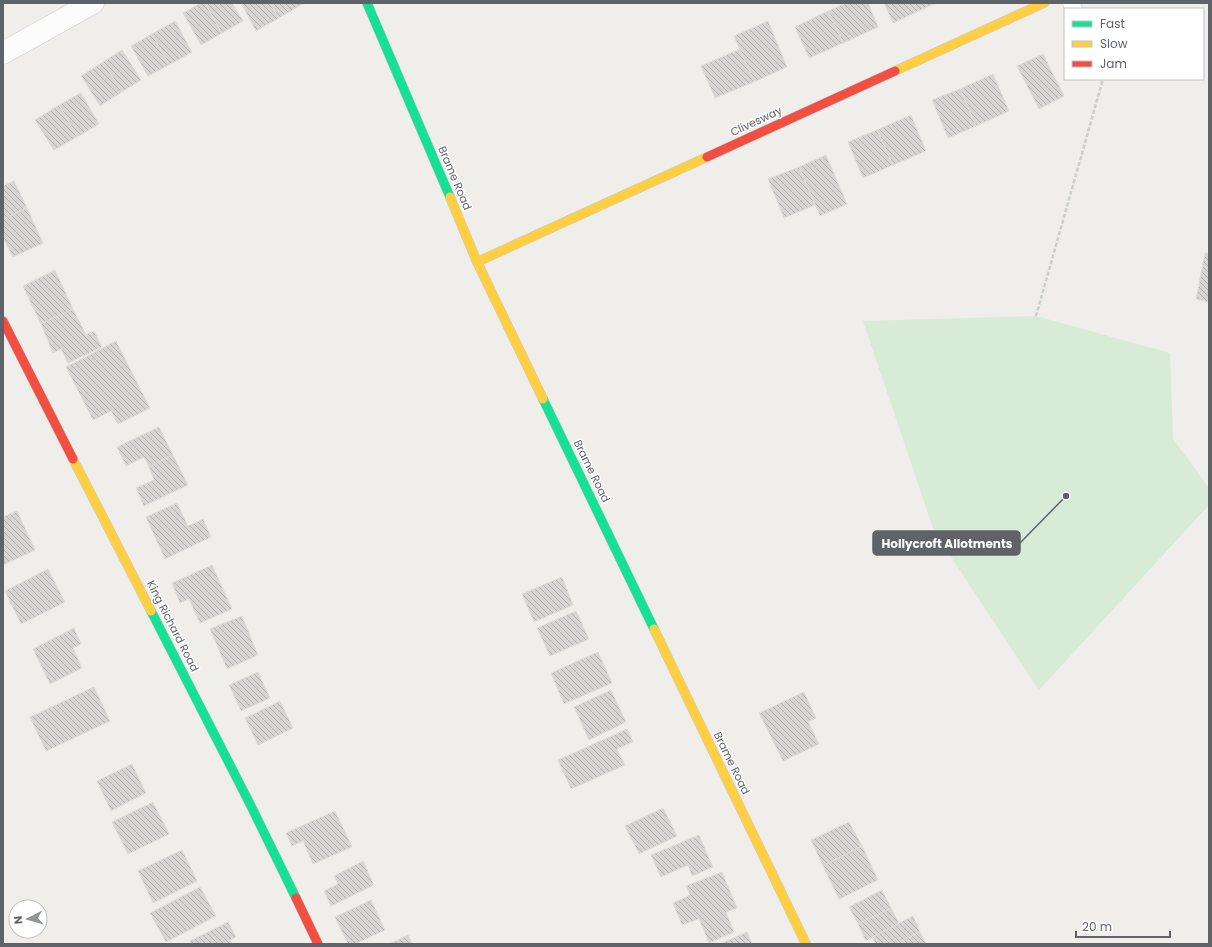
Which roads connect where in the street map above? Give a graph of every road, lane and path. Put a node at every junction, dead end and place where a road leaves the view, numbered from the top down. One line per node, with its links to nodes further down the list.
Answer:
1 (92, 3): 4 (street)
2 (367, 3): 6 (street, Brame Road)
3 (1044, 3): 6 (street, Clivesway)
4 (3, 54)
5 (1103, 80): 7 (path)
6 (477, 262): 10 (street, Brame Road)
7 (1036, 316)
8 (3, 321): 9 (street, King Richard Road)
9 (318, 944)
10 (806, 944)

